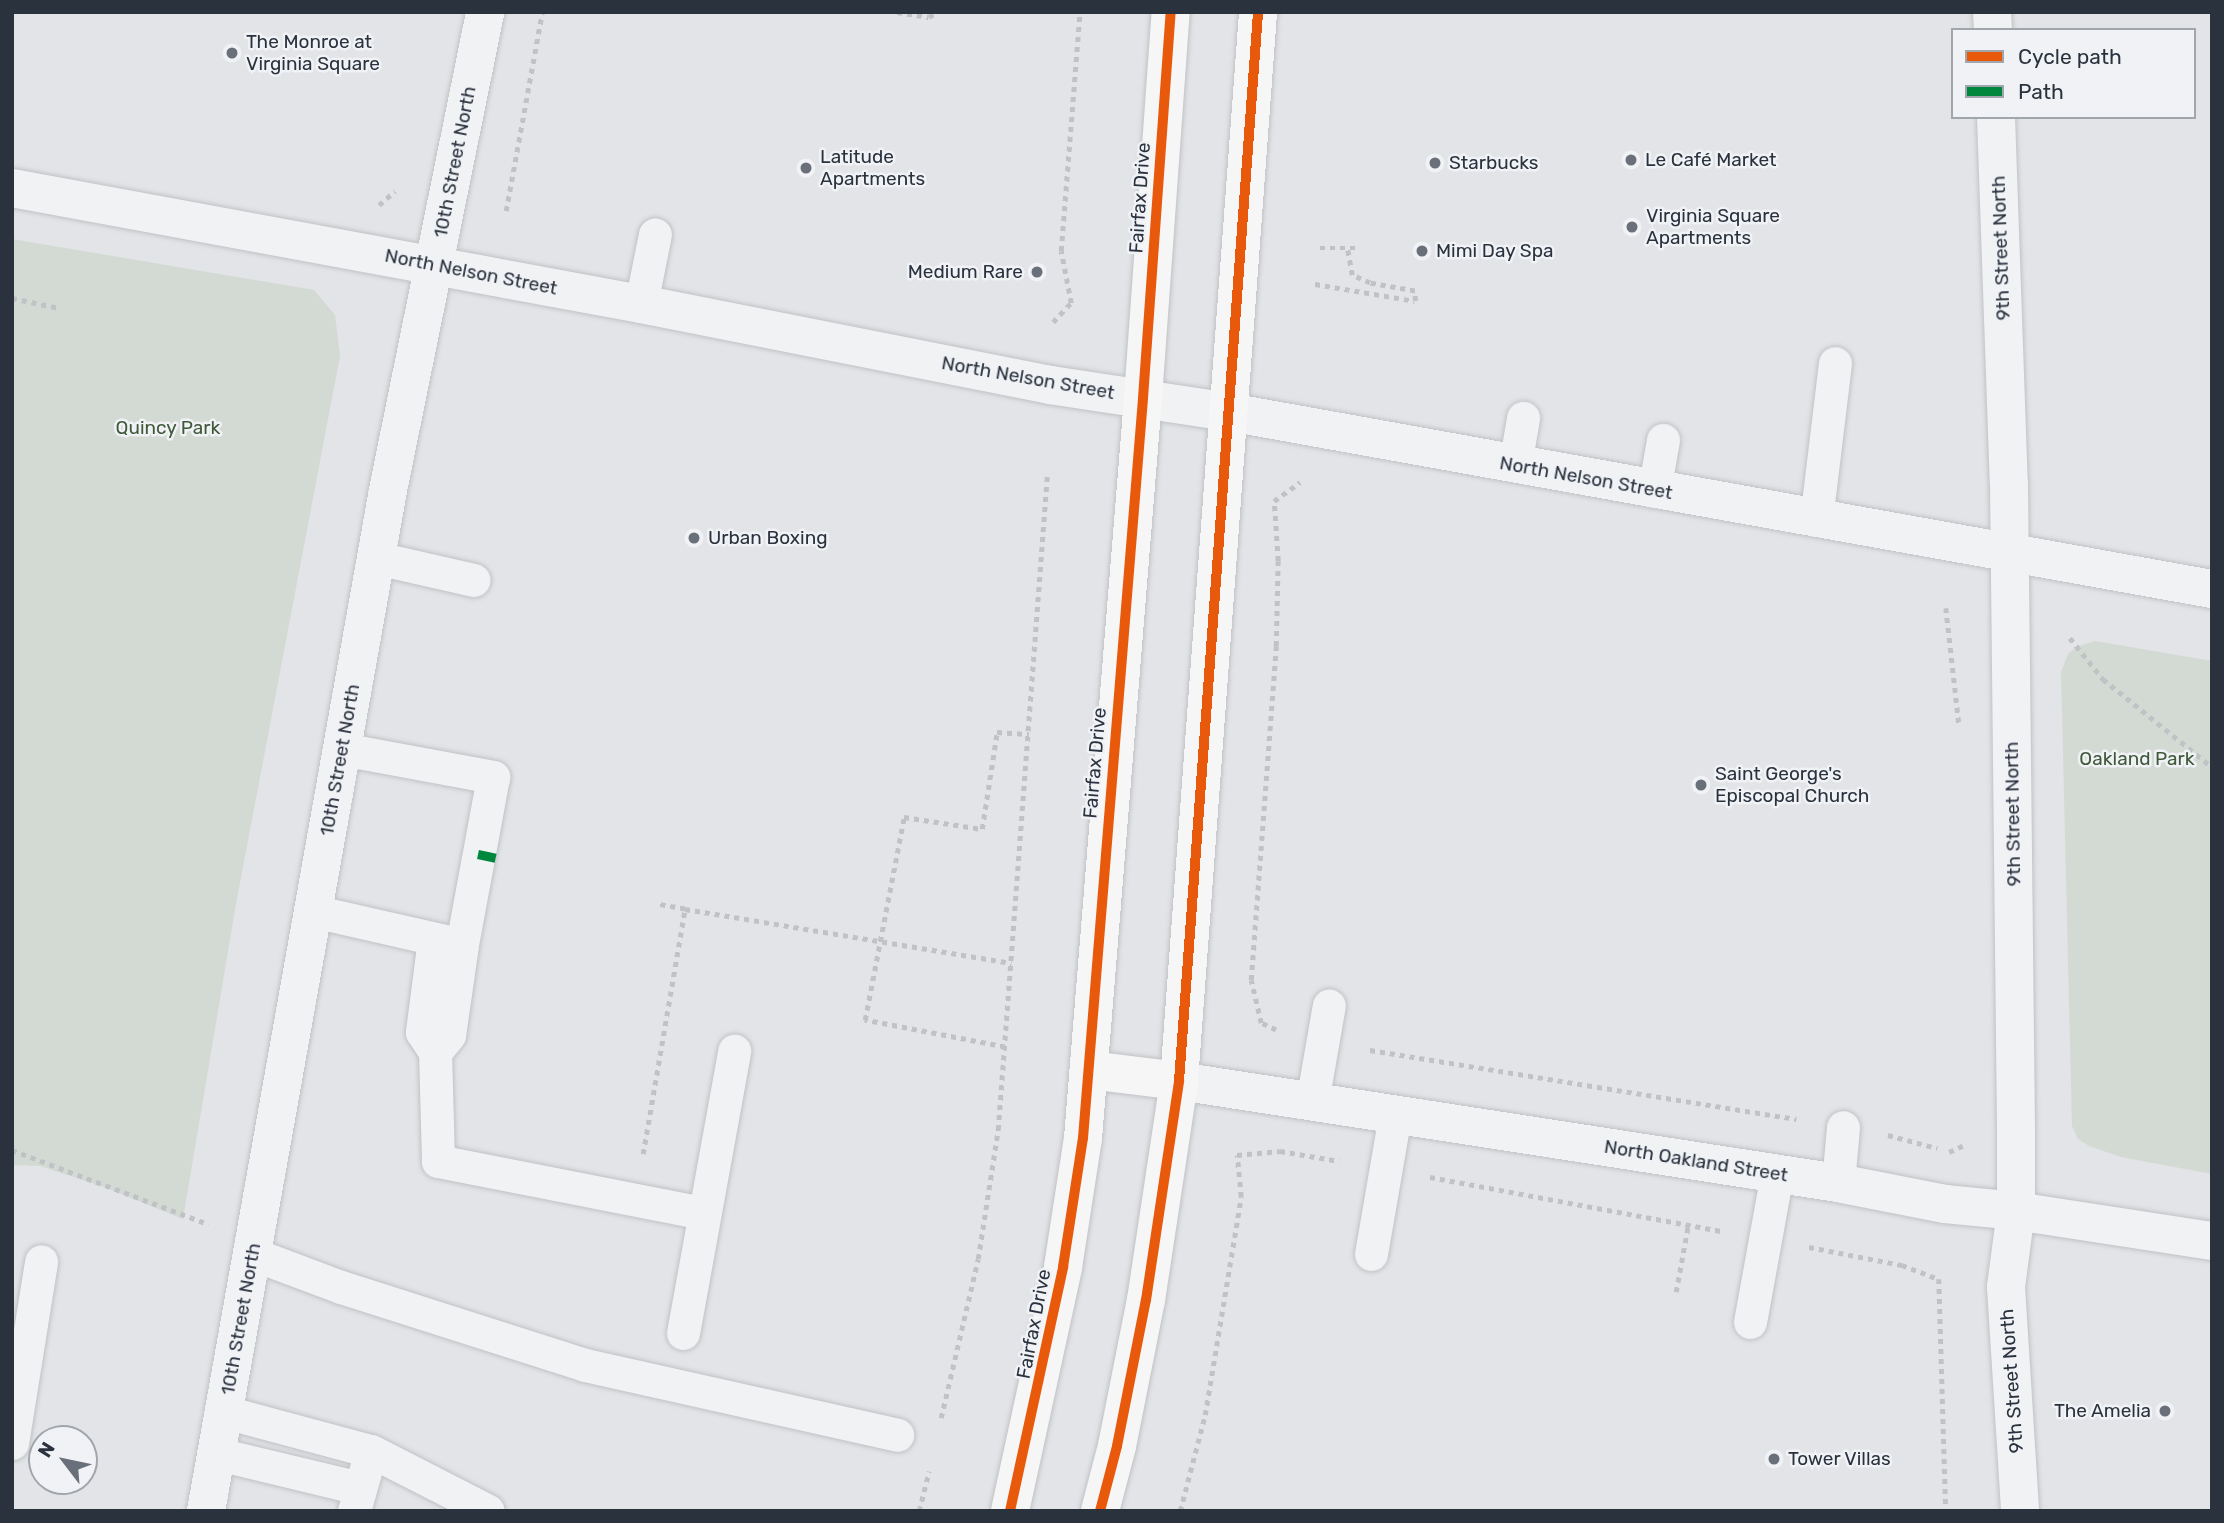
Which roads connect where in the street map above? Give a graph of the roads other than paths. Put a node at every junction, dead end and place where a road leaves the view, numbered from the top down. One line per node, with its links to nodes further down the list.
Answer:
1 (485, 12): 7 (street, 10th Street North)
2 (1171, 12): 10 (main road, Fairfax Drive)
3 (1258, 12): 11 (main road)
4 (1996, 119): 17 (street, 9th Street North)
5 (12, 187): 7 (street, North Nelson Street)
6 (655, 234): 8 (lane)
7 (435, 266): 8 (street, North Nelson Street); 18 (street, 10th Street North)
8 (642, 304): 10 (street, North Nelson Street)
9 (1835, 363): 16 (lane)
10 (1143, 398): 11 (street, North Nelson Street); 26 (main road, Fairfax Drive)
11 (1229, 412): 14 (street, North Nelson Street); 27 (main road)
12 (1523, 418): 14 (lane)
13 (1663, 440): 15 (lane)
14 (1515, 465): 15 (street, North Nelson Street)
15 (1654, 491): 16 (street, North Nelson Street)
16 (1816, 520): 17 (street, North Nelson Street)
17 (2010, 554): 20 (street, North Nelson Street); 33 (street, 9th Street North)
18 (377, 558): 19 (lane); 21 (street, 10th Street North)
19 (474, 580)
20 (2212, 589)
21 (342, 749): 22 (street, 10th Street North); 23 (lane)
22 (313, 911): 23 (lane); 36 (street, 10th Street North)
23 (448, 942): 34 (lane)
24 (1329, 1005): 28 (lane)
25 (734, 1051): 34 (lane)
26 (1089, 1070): 27 (main road); 49 (main road, Fairfax Drive)
27 (1179, 1081): 28 (street, North Oakland Street); 50 (main road)
28 (1312, 1102): 29 (street, North Oakland Street)
29 (1395, 1115): 31 (street, North Oakland Street); 37 (lane)
30 (1843, 1127): 32 (lane)
31 (1777, 1174): 32 (street, North Oakland Street); 39 (lane)
32 (1838, 1183): 33 (street, North Oakland Street)
33 (2016, 1211): 35 (street, North Oakland Street); 51 (street, 9th Street North)
34 (704, 1213): 40 (lane)
35 (2212, 1241)
36 (254, 1248): 41 (street, 10th Street North); 42 (lane)
37 (1371, 1254)
38 (12, 1315): 43 (lane)
39 (1749, 1322)
40 (683, 1333)
41 (225, 1412): 44 (lane); 45 (street, 10th Street North)
42 (897, 1435)
43 (12, 1443)
44 (371, 1451): 46 (lane); 48 (lane)
45 (218, 1454): 46 (lane); 47 (street, 10th Street North)
46 (357, 1499)
47 (206, 1511)
48 (488, 1511)
49 (1010, 1511)
50 (1100, 1511)
51 (2020, 1511)

